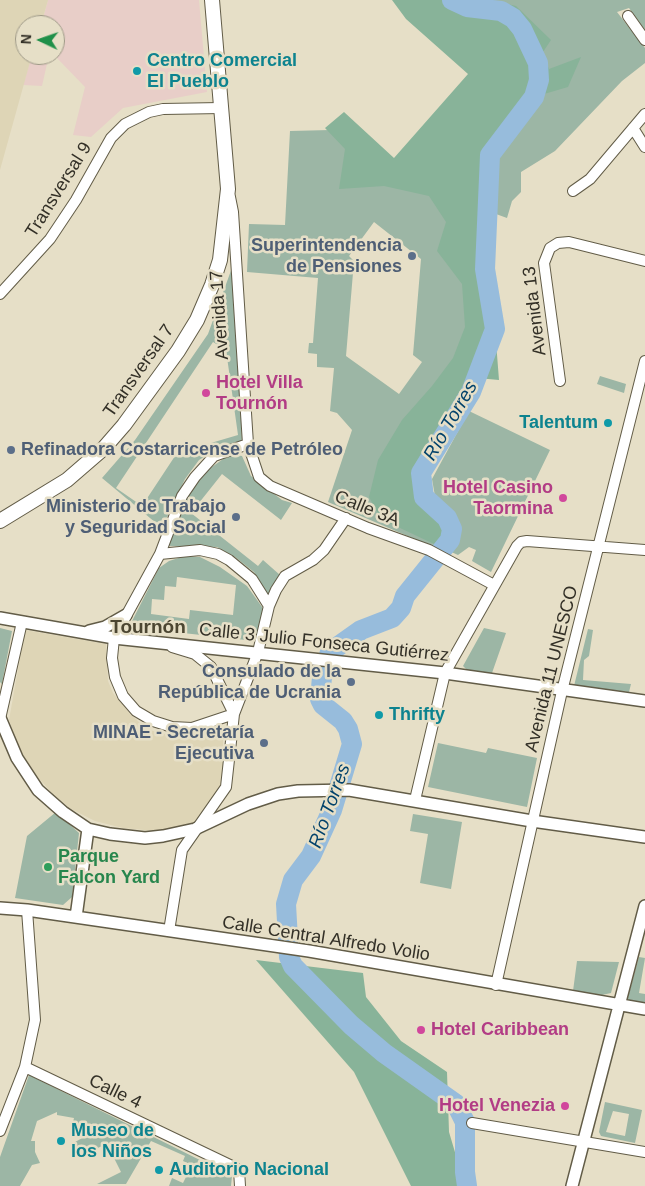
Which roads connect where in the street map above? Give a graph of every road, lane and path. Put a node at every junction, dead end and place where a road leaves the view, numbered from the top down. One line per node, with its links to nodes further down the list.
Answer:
1 (212, 0): 4 (main road, Avenida 17)
2 (628, 16): 3 (street)
3 (645, 40)
4 (221, 108): 8 (main road, Avenida 17); 11 (street, Transversal 9)
5 (645, 114): 6 (street)
6 (633, 128): 7 (street); 9 (street)
7 (645, 147)
8 (228, 189): 16 (street, Avenida 17); 18 (main road, Transversal 7)
9 (573, 191)
10 (645, 261): 13 (street, Avenida 13)
11 (0, 294)
12 (645, 361): 14 (street, Avenida 11 UNESCO)
13 (560, 381)
14 (634, 405): 15 (street); 19 (street, Avenida 11 UNESCO)
15 (645, 408)
16 (248, 444): 17 (street, Calle 3A); 21 (street)
17 (346, 518): 22 (street, Calle 3A); 23 (street)
18 (0, 521)
19 (600, 545): 20 (street); 22 (street); 32 (street, Avenida 11 UNESCO)
20 (645, 550)
21 (160, 554): 23 (street); 24 (street)
22 (494, 585): 31 (street)
23 (269, 606): 30 (street)
24 (126, 615): 27 (street); 28 (street)
25 (0, 618): 26 (street, Calle 3 Julio Fonseca Gutiérrez)
26 (22, 622): 27 (street, Calle 3 Julio Fonseca Gutiérrez); 35 (street)
27 (80, 631): 28 (street, Calle 3 Julio Fonseca Gutiérrez)
28 (114, 638): 29 (street, Calle 3 Julio Fonseca Gutiérrez); 34 (street)
29 (158, 643): 30 (street, Calle 3 Julio Fonseca Gutiérrez); 34 (street)
30 (258, 652): 31 (street, Calle 3 Julio Fonseca Gutiérrez); 34 (street)
31 (444, 673): 32 (street, Calle 3 Julio Fonseca Gutiérrez); 36 (street)
32 (562, 691): 33 (street, Calle 3 Julio Fonseca Gutiérrez); 37 (street, Avenida 11 UNESCO)
33 (645, 700)
34 (234, 714): 39 (street)
35 (0, 718): 38 (street)
36 (415, 800): 37 (street); 39 (street)
37 (532, 821): 40 (street); 46 (street, Avenida 11 UNESCO)
38 (88, 829): 39 (street); 44 (street)
39 (195, 829): 45 (street)
40 (645, 836)
41 (645, 906): 47 (street)
42 (0, 908): 43 (street, Calle Central Alfredo Volio)
43 (27, 910): 44 (street, Calle Central Alfredo Volio); 49 (street)
44 (76, 917): 45 (street, Calle Central Alfredo Volio)
45 (169, 931): 46 (street, Calle Central Alfredo Volio)
46 (496, 985): 47 (street, Calle Central Alfredo Volio)
47 (618, 1005): 48 (street, Calle Central Alfredo Volio); 52 (street)
48 (645, 1008)
49 (25, 1067): 51 (street); 54 (street, Calle 4)
50 (472, 1124): 52 (street)
51 (0, 1131)
52 (583, 1142): 53 (street); 55 (street)
53 (645, 1152)
54 (240, 1182)
55 (572, 1186)

